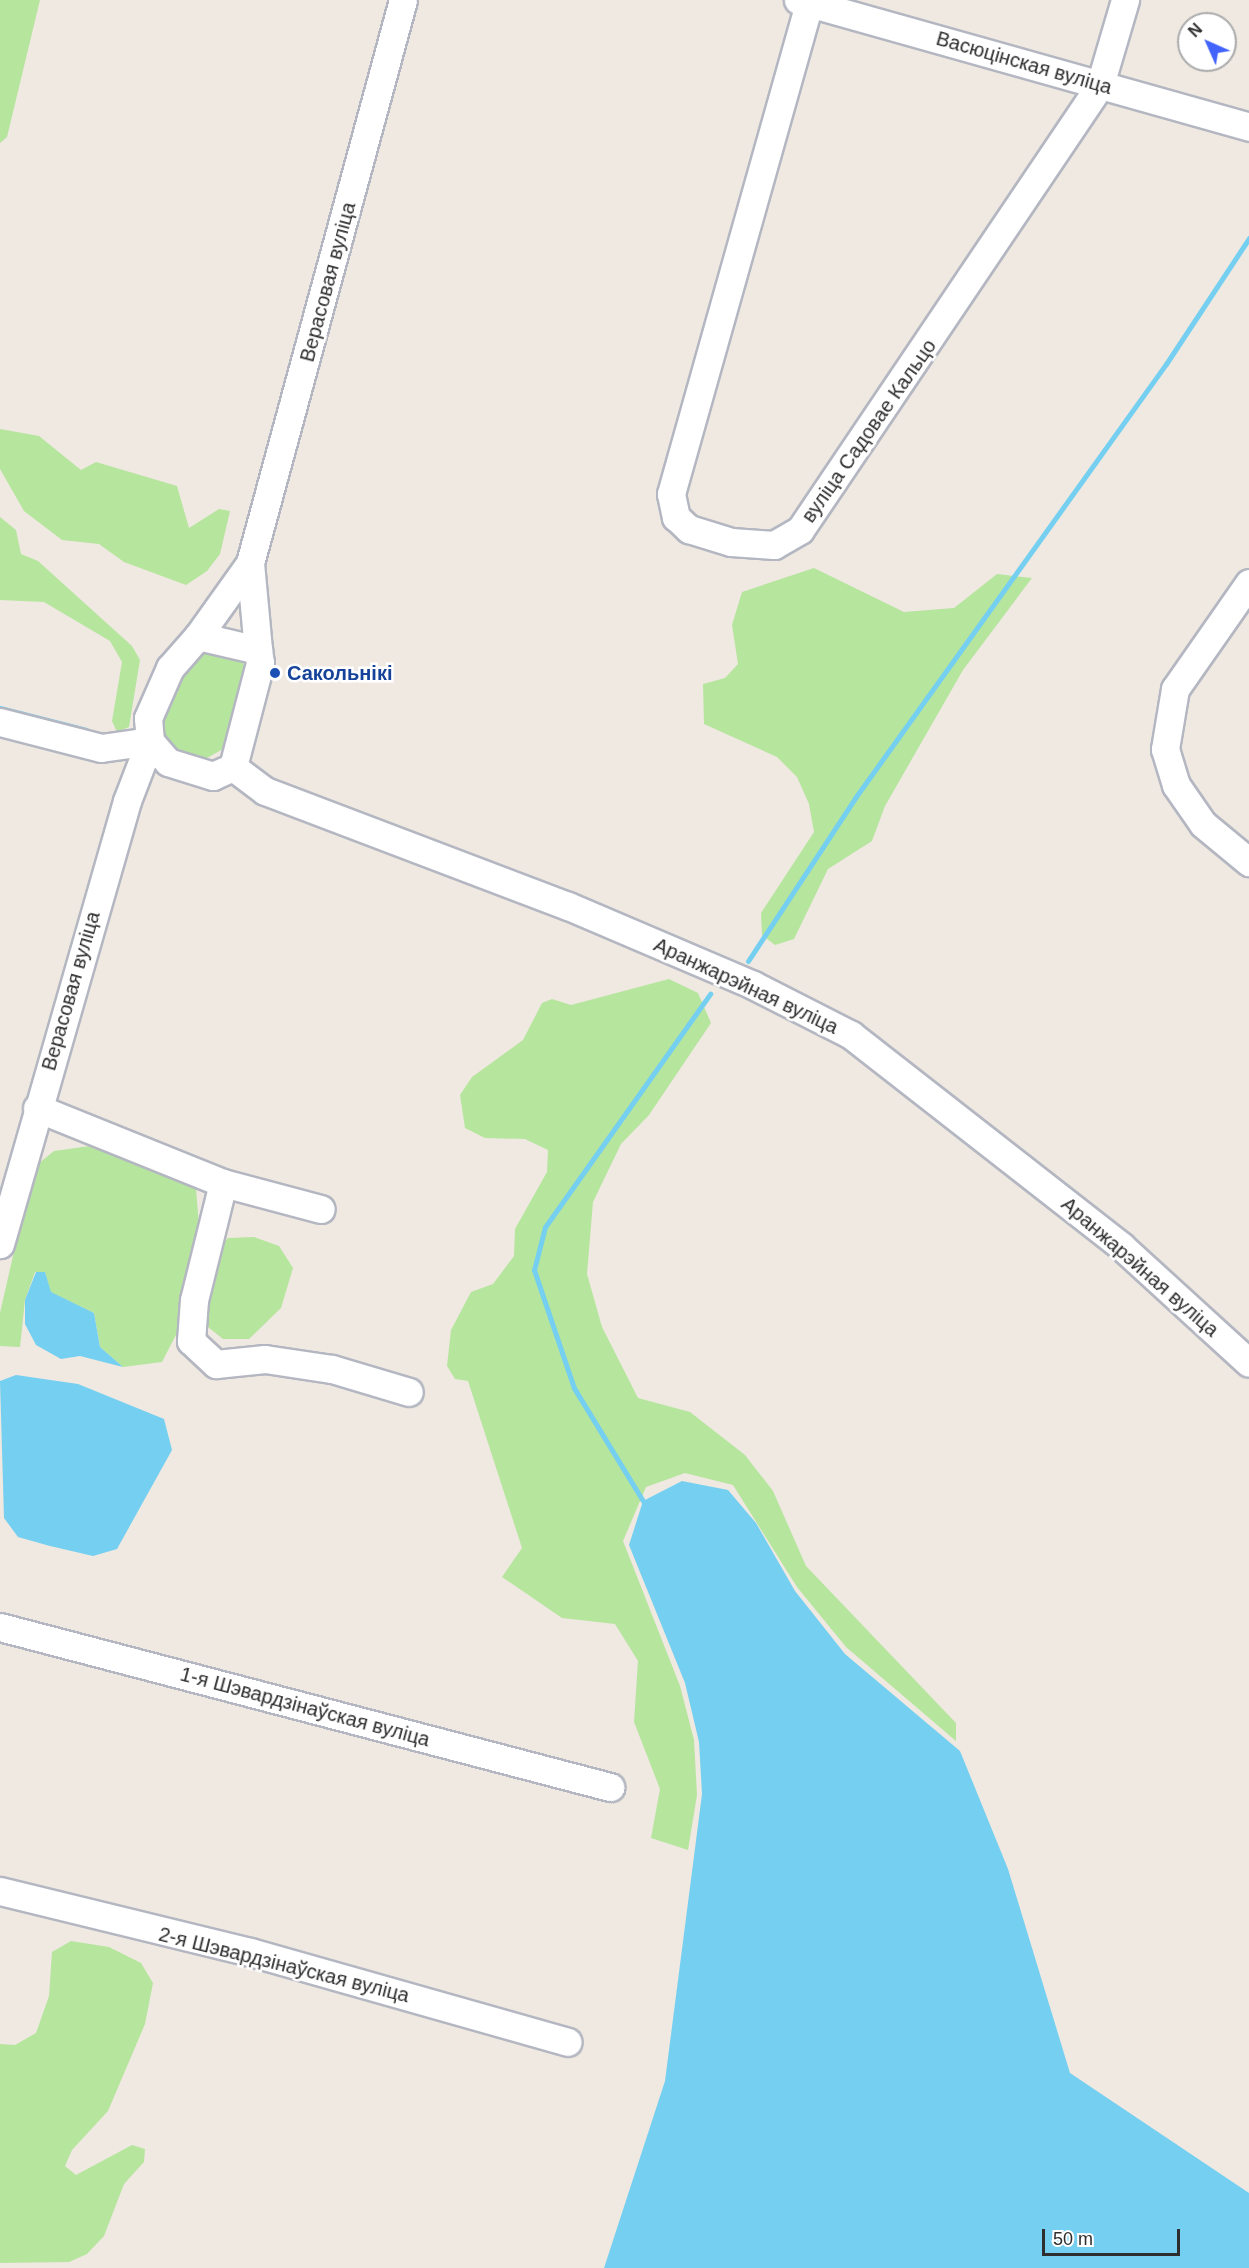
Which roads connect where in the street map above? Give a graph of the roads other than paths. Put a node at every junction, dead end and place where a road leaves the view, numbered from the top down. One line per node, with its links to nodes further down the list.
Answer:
1 (403, 0): 6 (street, Верасовая вуліца)
2 (1125, 0): 4 (street, вуліца Садовае Кальцо)
3 (806, 1): 4 (street, Васюцінская вуліца); 4 (street, вуліца Садовае Кальцо)
4 (1100, 85): 5 (street, Васюцінская вуліца)
5 (1249, 127)
6 (250, 563): 8 (street, Верасовая вуліца); 9 (street, Верасовая вуліца)
7 (1249, 583): 13 (street)
8 (198, 636): 9 (street); 11 (street, Верасовая вуліца)
9 (258, 650): 12 (street, Верасовая вуліца)
10 (0, 722): 11 (street)
11 (150, 741): 12 (street); 14 (street, Верасовая вуліца)
12 (232, 767): 18 (street, Аранжарэйная вуліца)
13 (1249, 862)
14 (37, 1108): 15 (street); 17 (street, Верасовая вуліца)
15 (223, 1183): 16 (street); 19 (street)
16 (321, 1209)
17 (0, 1244)
18 (1249, 1364)
19 (409, 1392)
20 (0, 1627): 21 (street, 1-я Шэвардзінаўская вуліца)
21 (610, 1787)
22 (0, 1891): 23 (street, 2-я Шэвардзінаўская вуліца)
23 (568, 2042)

